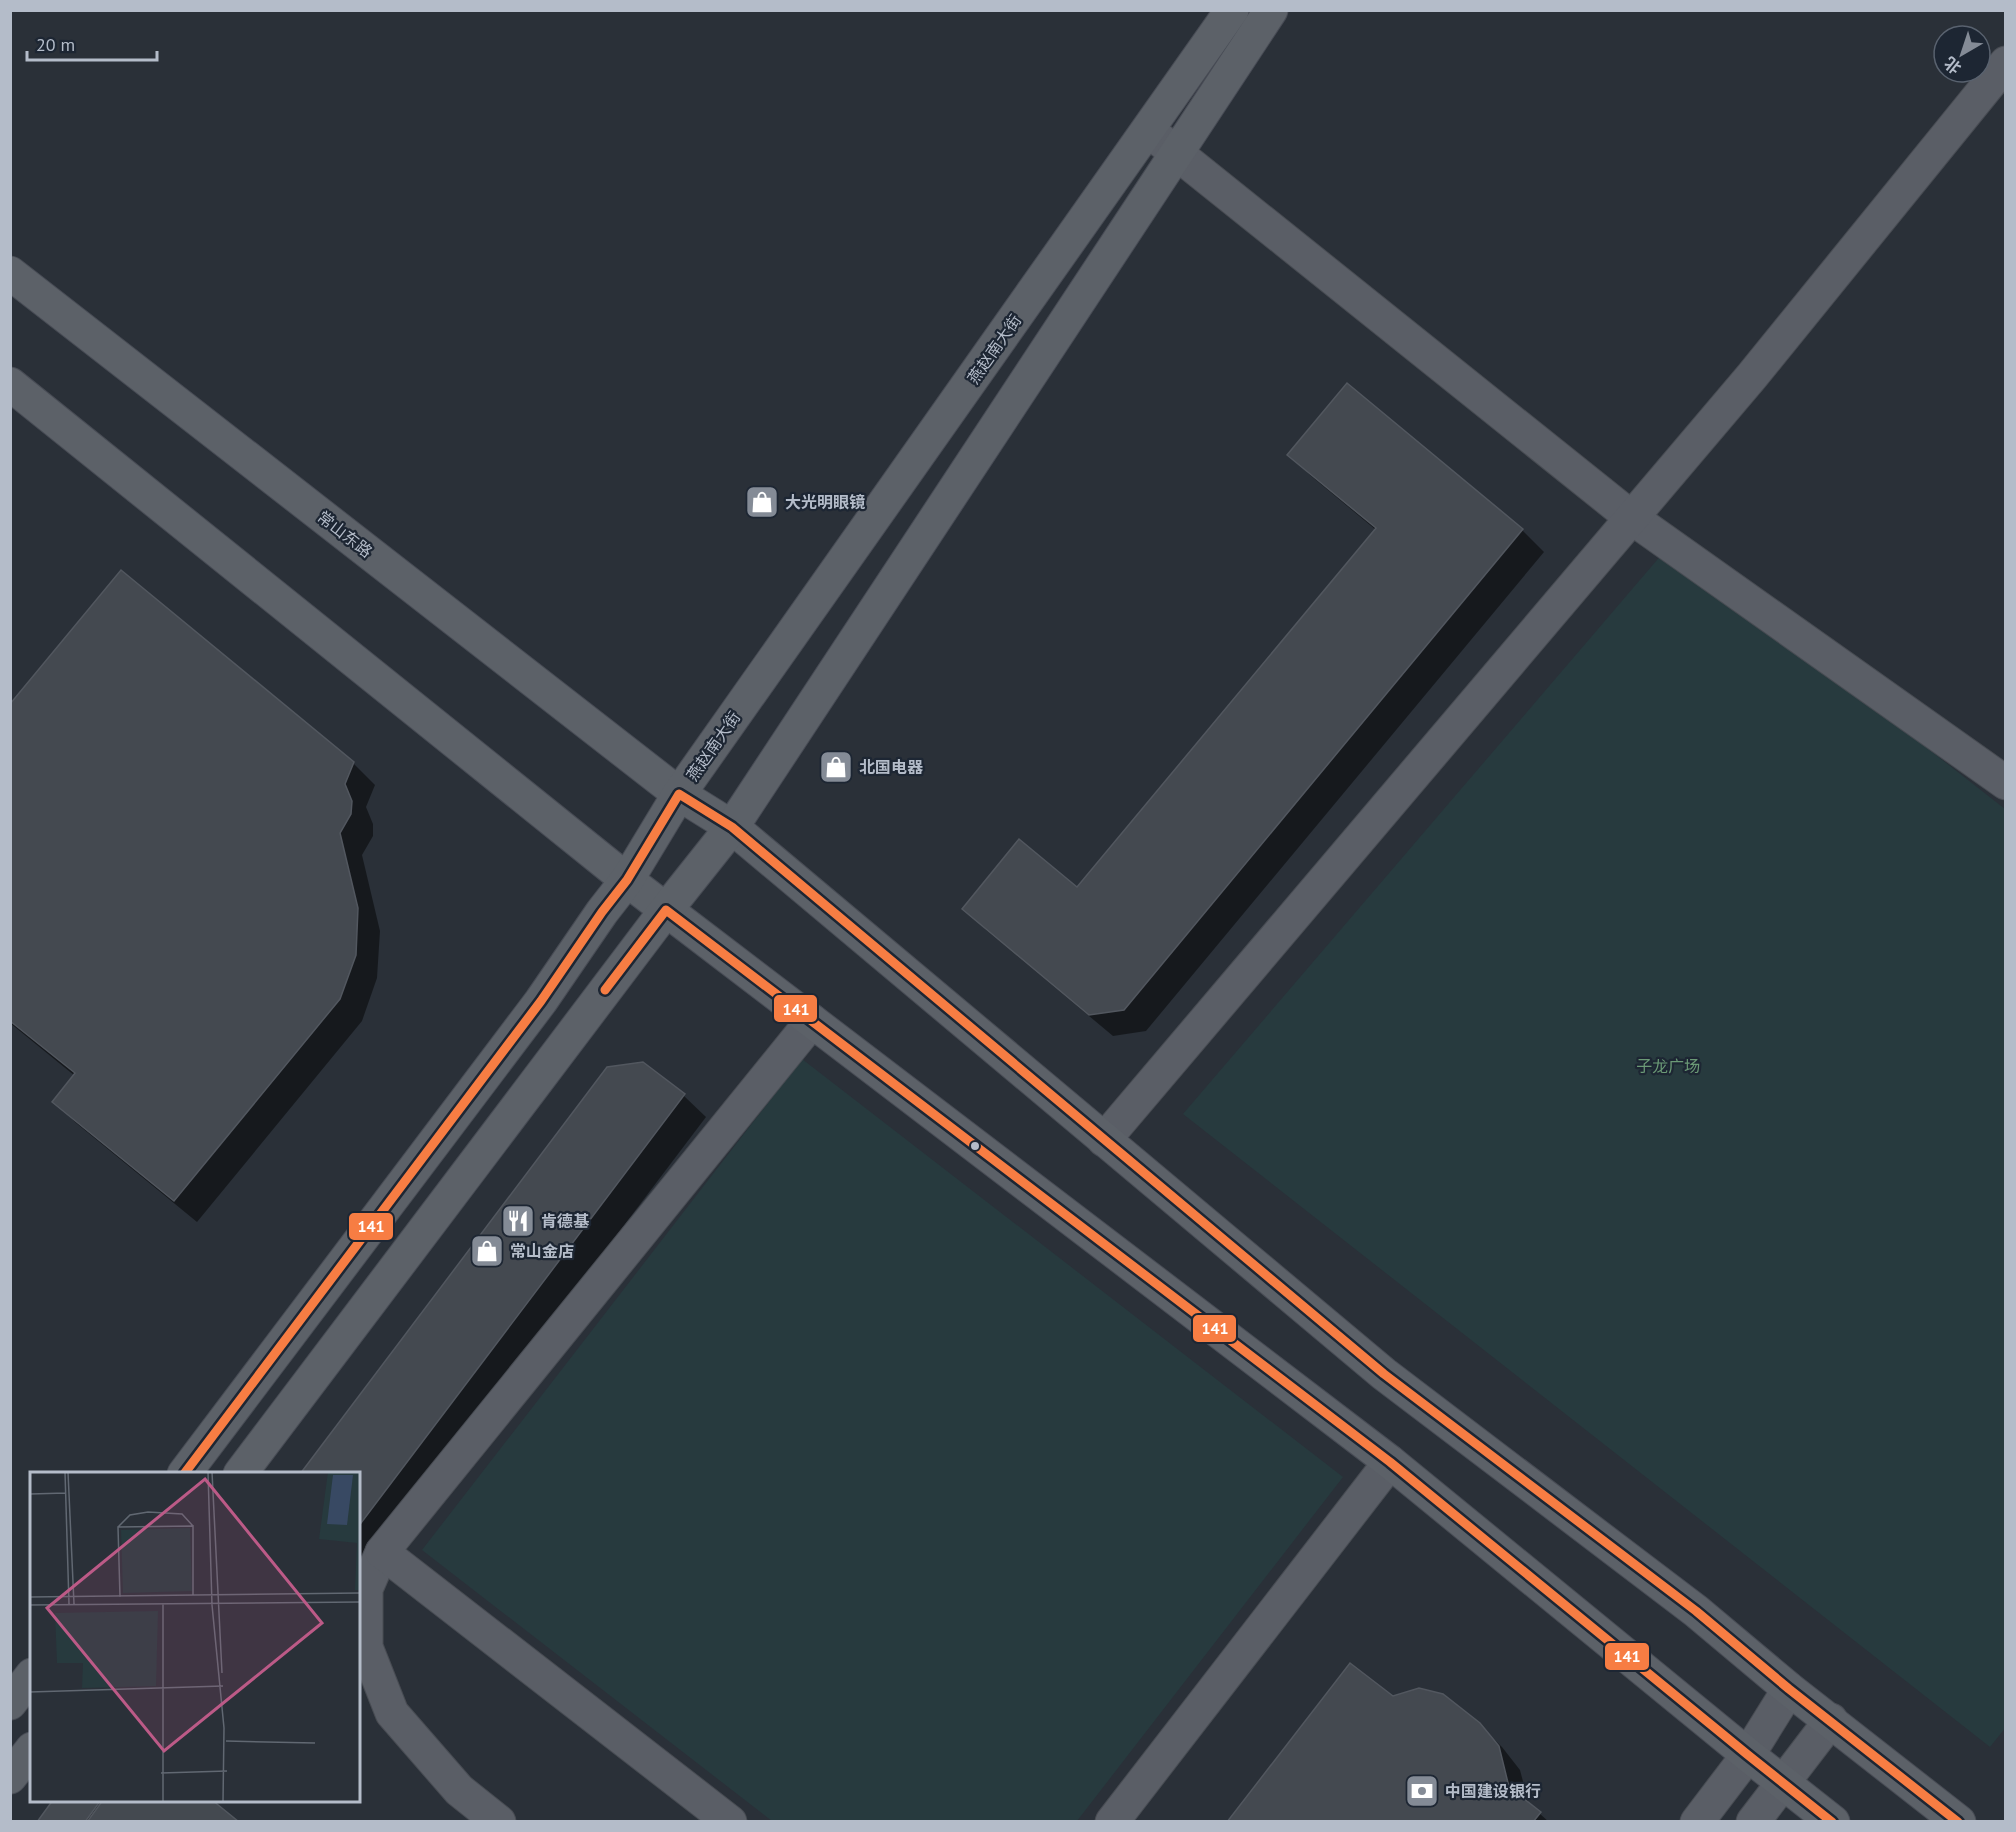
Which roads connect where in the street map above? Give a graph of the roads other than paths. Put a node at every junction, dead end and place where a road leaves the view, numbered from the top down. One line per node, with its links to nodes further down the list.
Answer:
1 (1232, 10): 4 (main road, 燕赵南大街)
2 (1271, 10): 5 (main road)
3 (2006, 63): 8 (street)
4 (1149, 130): 5 (street); 10 (main road, 燕赵南大街)
5 (1176, 153): 8 (street); 11 (main road)
6 (10, 273): 10 (main road, 常山东路)
7 (10, 384): 12 (main road)
8 (1632, 518): 9 (street); 15 (street)
9 (2006, 783)
10 (679, 794): 11 (main road, 常山东路); 12 (main road, 燕赵南大街)
11 (732, 827): 13 (main road); 15 (main road, 常山东路)
12 (627, 880): 13 (main road); 17 (main road, 燕赵南大街)
13 (666, 910): 14 (main road); 18 (main road)
14 (812, 1021): 16 (main road); 19 (street)
15 (1104, 1140): 21 (main road, 常山东路)
16 (1390, 1462): 25 (main road); 30 (street)
17 (185, 1472)
18 (241, 1472)
19 (382, 1552): 28 (street); 29 (street)
20 (30, 1678): 22 (main road)
21 (1789, 1689): 23 (main road, 常山东路); 25 (street)
22 (10, 1703)
23 (1831, 1720): 27 (street); 34 (main road, 常山东路)
24 (30, 1752): 26 (main road)
25 (1748, 1755): 27 (main road); 31 (street)
26 (10, 1777)
27 (1783, 1783): 32 (street); 33 (main road)
28 (499, 1821)
29 (730, 1821)
30 (1112, 1821)
31 (1697, 1821)
32 (1754, 1821)
33 (1833, 1821)
34 (1959, 1821)

